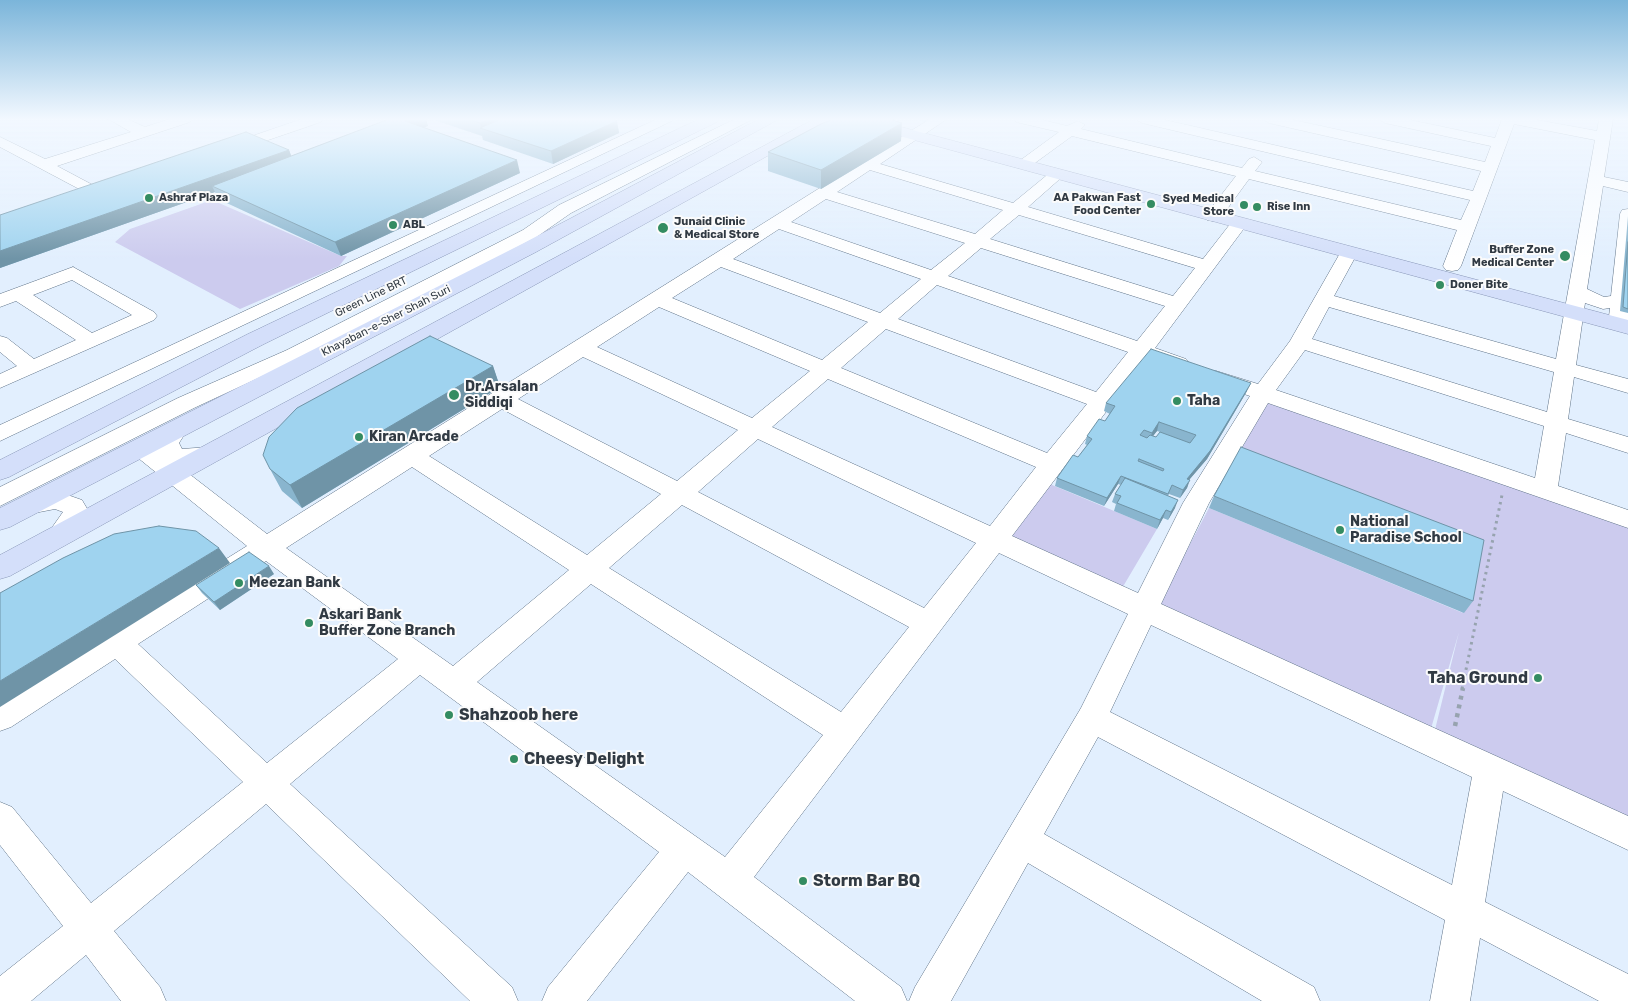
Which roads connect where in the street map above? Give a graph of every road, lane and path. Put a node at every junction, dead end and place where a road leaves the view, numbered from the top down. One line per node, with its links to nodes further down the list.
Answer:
1 (44, 166): 23 (street)
2 (555, 166): 44 (street)
3 (615, 166): 45 (main road)
4 (652, 166): 75 (street, Green Line BRT)
5 (683, 166): 63 (main road, Khayaban-e-Sher Shah Suri)
6 (740, 166): 67 (main road)
7 (867, 166): 22 (street)
8 (870, 166): 26 (street)
9 (1039, 166): 18 (main road)
10 (1045, 166): 28 (main road)
11 (1215, 166): 17 (street)
12 (1251, 166): 17 (street)
13 (1343, 166): 24 (street)
14 (1480, 166): 16 (street)
15 (1599, 166): 19 (street)
16 (1490, 168): 24 (street)
17 (1245, 173): 28 (street); 30 (street)
18 (1057, 174): 26 (street); 28 (main road)
19 (1597, 180): 20 (street); 40 (street)
20 (1628, 187)
21 (117, 188): 23 (street)
22 (825, 193): 29 (street); 31 (street)
23 (98, 194): 25 (street)
24 (1478, 197): 30 (street)
25 (80, 200)
26 (1018, 208): 31 (street); 34 (street)
27 (1628, 214): 42 (street)
28 (1225, 215): 32 (main road); 34 (street); 35 (main road)
29 (778, 223): 33 (street); 36 (street)
30 (1467, 227): 35 (street)
31 (980, 241): 36 (street); 41 (street)
32 (1349, 252): 39 (street); 40 (main road)
33 (719, 260): 38 (street); 43 (street)
34 (1208, 266): 41 (street)
35 (1452, 266): 40 (main road)
36 (934, 279): 43 (street); 50 (street)
37 (9, 298): 46 (street); 46 (street)
38 (657, 299): 49 (street); 54 (street)
39 (1323, 299): 48 (street); 53 (street)
40 (1575, 301): 42 (street); 53 (street)
41 (1178, 304): 50 (street)
42 (1623, 316)
43 (884, 321): 54 (street); 60 (street)
44 (233, 326): 45 (street); 51 (street)
45 (256, 339): 55 (main road)
46 (90, 341): 52 (street)
47 (0, 342): 52 (street)
48 (1300, 342): 58 (street); 61 (street)
49 (581, 348): 59 (street); 62 (street)
50 (1142, 350): 58 (street); 60 (street)
51 (158, 361): 55 (street); 64 (street)
52 (32, 368): 56 (street)
53 (1564, 368): 57 (street); 61 (street)
54 (825, 370): 62 (street); 69 (street)
55 (184, 376): 70 (main road)
56 (0, 382)
57 (1628, 386)
58 (1263, 393): 73 (street); 84 (street)
59 (501, 399): 68 (street); 74 (street)
60 (1102, 402): 69 (street)
61 (1555, 422): 65 (street); 73 (street)
62 (755, 428): 74 (street); 80 (street)
63 (177, 429): 66 (main road, Khayaban-e-Sher Shah Suri); 67 (street)
64 (0, 434)
65 (1628, 445)
66 (140, 448): 71 (street); 76 (main road, Khayaban-e-Sher Shah Suri)
67 (209, 455): 71 (main road)
68 (411, 456): 81 (street); 83 (street)
69 (1053, 465): 80 (street)
70 (0, 471)
71 (172, 475): 79 (main road); 81 (street)
72 (1503, 490): 92 (path)
73 (1545, 491): 77 (street)
74 (679, 493): 83 (street); 85 (street)
75 (0, 497)
76 (29, 505): 78 (main road, Khayaban-e-Sher Shah Suri); 79 (street)
77 (1628, 519)
78 (0, 520)
79 (59, 536): 82 (main road)
80 (995, 540): 84 (street); 85 (street)
81 (267, 548): 86 (street); 87 (street)
82 (0, 568)
83 (589, 569): 88 (street); 91 (street)
84 (1144, 608): 90 (street); 93 (street)
85 (929, 624): 91 (street)
86 (117, 643): 89 (street); 94 (street)
87 (420, 658): 88 (street); 94 (street)
88 (454, 682): 98 (street)
89 (0, 717)
90 (1092, 718): 97 (street); 100 (street)
91 (845, 732): 99 (street)
92 (1463, 732)
93 (1490, 769): 96 (street); 100 (street)
94 (266, 784): 101 (street); 105 (street)
95 (0, 818): 101 (street)
96 (1628, 833)
97 (1022, 840): 108 (street); 109 (street)
98 (684, 848): 99 (street); 106 (street)
99 (730, 881): 107 (street)
100 (1466, 910): 102 (street); 110 (street)
101 (88, 930): 103 (street); 104 (street)
102 (1628, 995)
103 (0, 1001)
104 (146, 1001)
105 (498, 1001)
106 (562, 1001)
107 (887, 1001)
108 (929, 1001)
109 (1300, 1001)
110 (1450, 1001)

